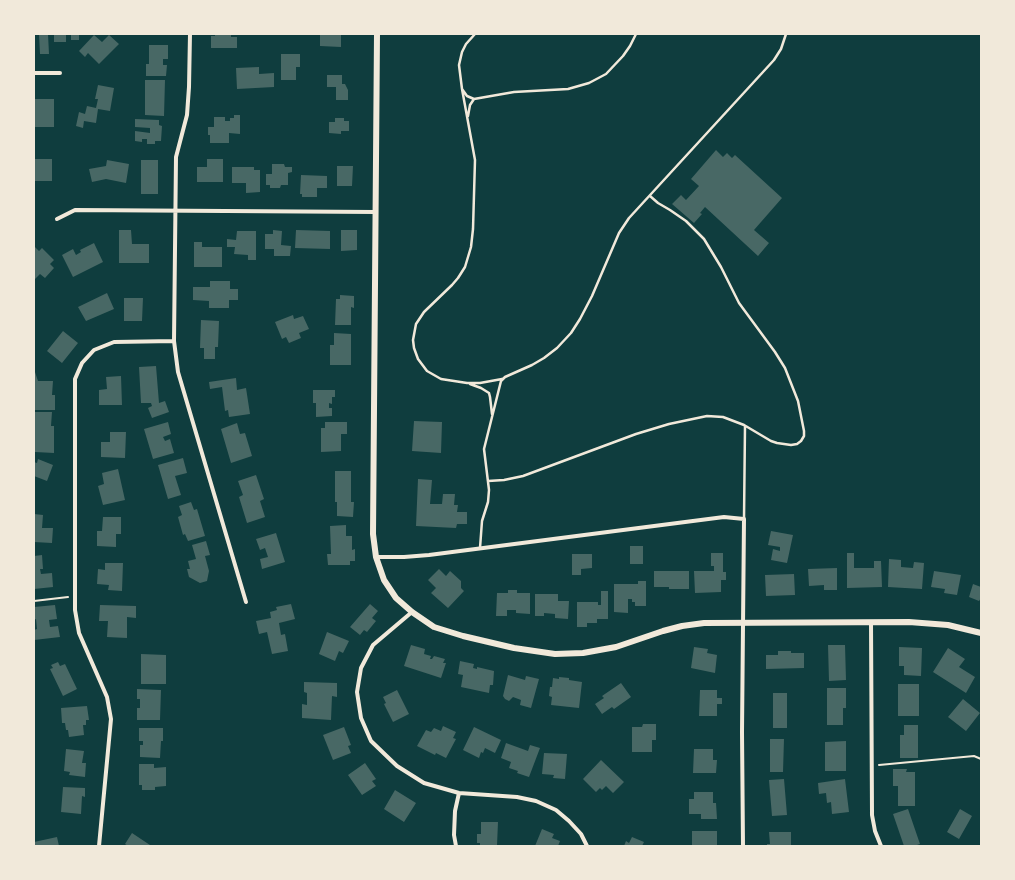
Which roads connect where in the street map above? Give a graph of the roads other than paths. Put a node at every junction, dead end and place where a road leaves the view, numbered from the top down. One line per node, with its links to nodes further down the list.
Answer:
1 (190, 34): 12 (street)
2 (377, 34): 13 (street)
3 (475, 34): 8 (lane)
4 (636, 34): 9 (lane)
5 (786, 34): 11 (lane)
6 (34, 73): 7 (street)
7 (60, 73)
8 (462, 89): 9 (lane); 10 (lane)
9 (474, 99): 10 (lane)
10 (468, 119): 17 (lane)
11 (650, 196): 16 (lane); 19 (lane)
12 (175, 210): 13 (street); 14 (street); 15 (street)
13 (376, 212): 23 (street)
14 (57, 219)
15 (174, 341): 24 (street); 30 (street)
16 (503, 379): 17 (lane); 18 (lane)
17 (467, 383): 18 (lane)
18 (492, 419): 20 (lane)
19 (746, 426): 20 (lane); 21 (lane)
20 (488, 481): 22 (lane)
21 (744, 519): 22 (street); 27 (street)
22 (480, 548): 23 (street)
23 (376, 557): 25 (street)
24 (246, 602)
25 (412, 612): 27 (street); 29 (street)
26 (871, 622): 27 (street); 28 (street); 34 (street)
27 (742, 623): 33 (street)
28 (981, 633)
29 (459, 793): 31 (street); 32 (street)
30 (98, 846)
31 (456, 846)
32 (587, 846)
33 (744, 846)
34 (881, 846)

